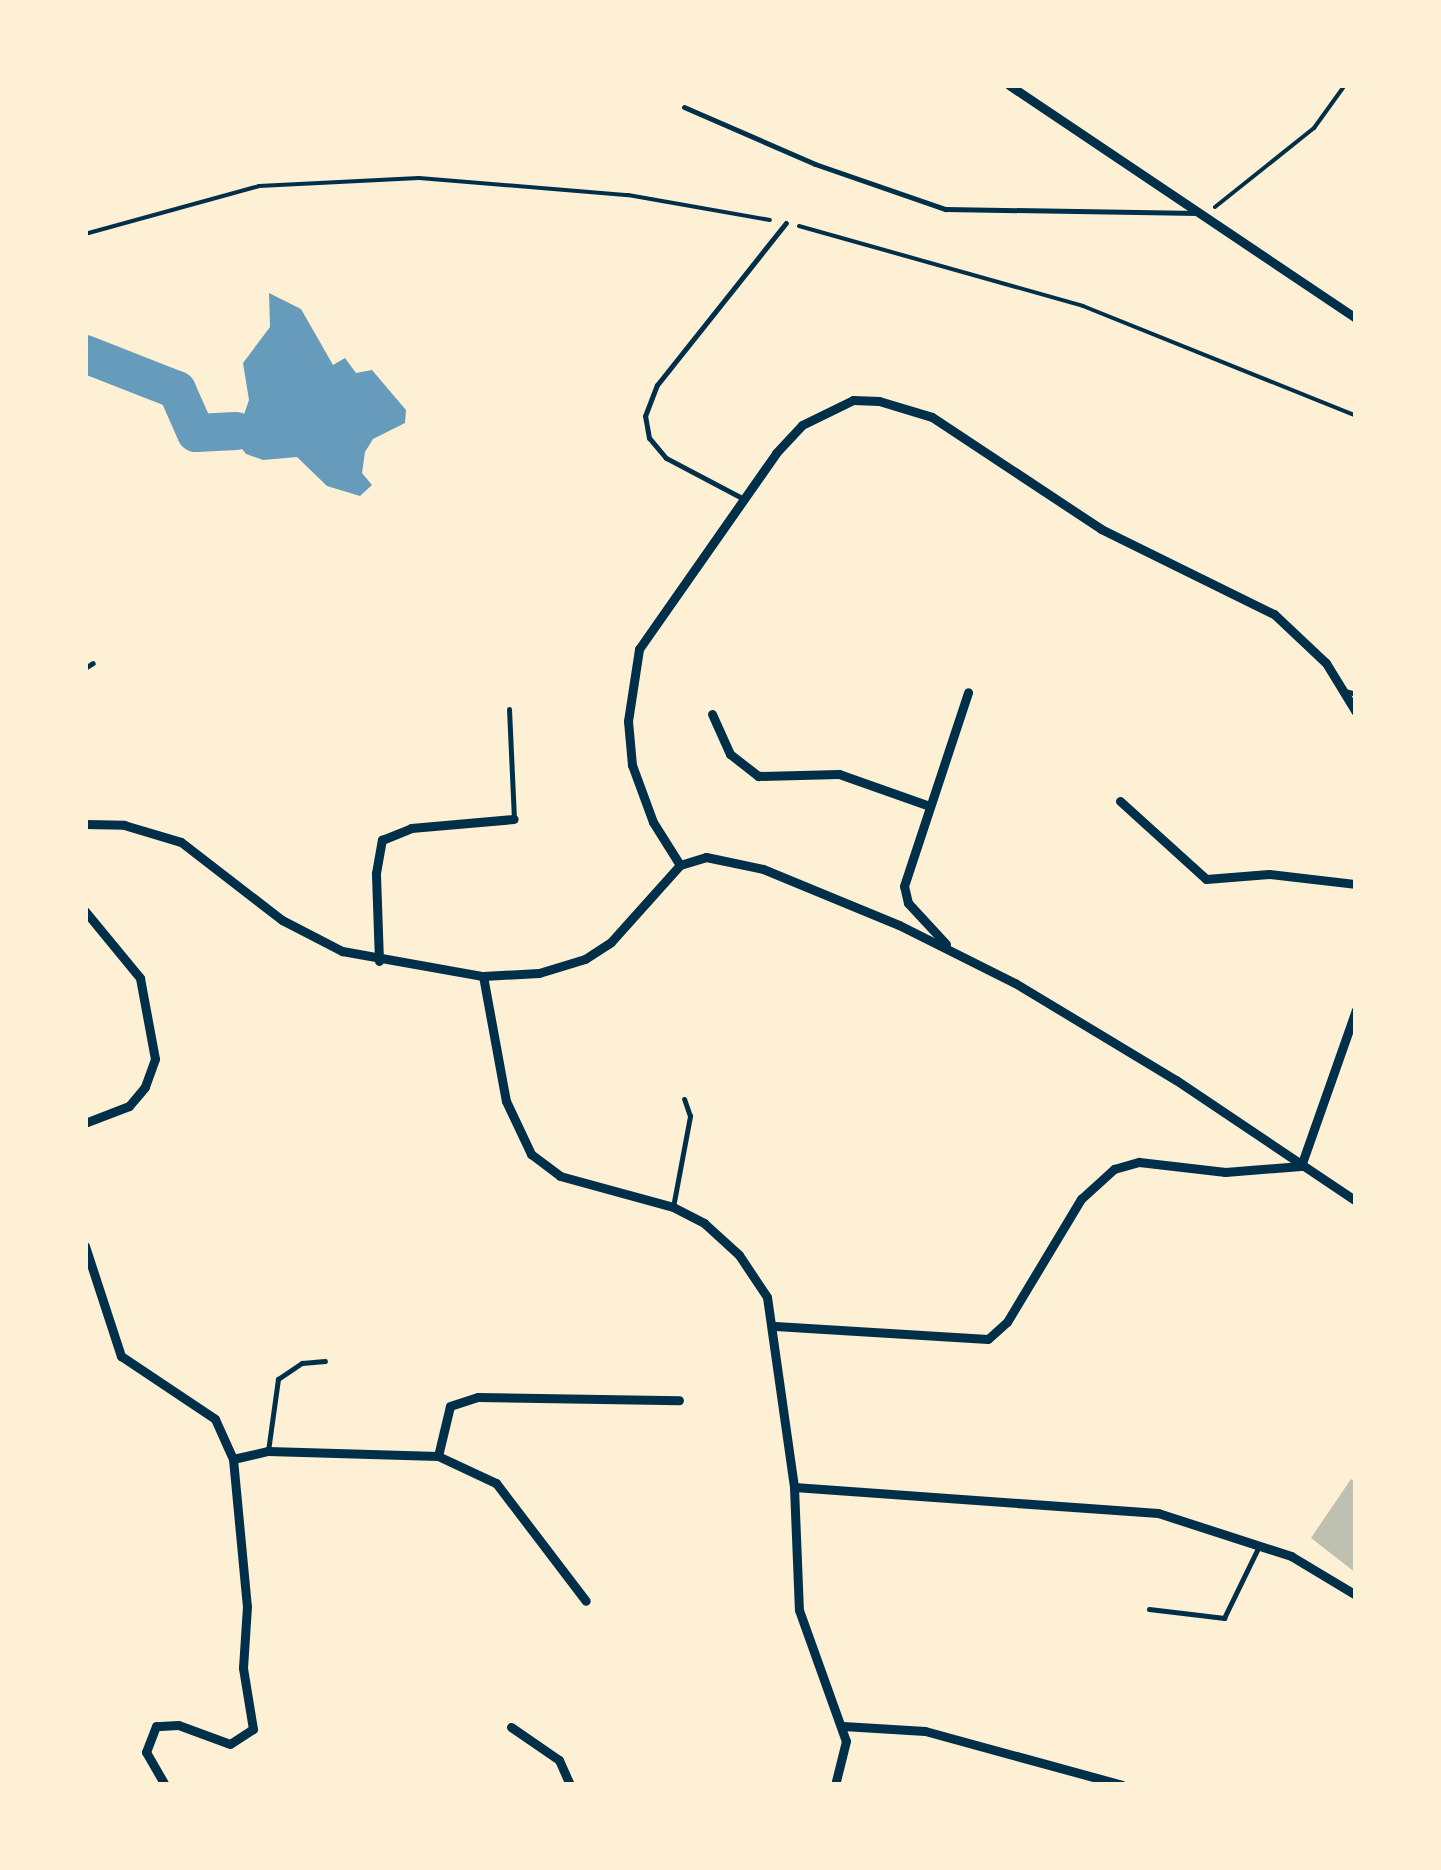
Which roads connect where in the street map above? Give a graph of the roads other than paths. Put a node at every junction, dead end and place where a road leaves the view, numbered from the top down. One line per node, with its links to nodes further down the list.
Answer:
1 (1009, 85): 3 (street)
2 (684, 107): 3 (lane)
3 (1201, 213): 5 (street)
4 (786, 223): 6 (lane)
5 (1356, 318)
6 (744, 499): 10 (street); 18 (street)
7 (93, 663): 8 (lane)
8 (85, 668)
9 (968, 692): 15 (street)
10 (1350, 692): 12 (street)
11 (509, 708): 16 (lane)
12 (1356, 712)
13 (712, 714): 15 (street)
14 (1120, 801): 19 (street)
15 (927, 805): 21 (street)
16 (514, 819): 22 (street)
17 (85, 824): 22 (street)
18 (680, 865): 21 (street); 23 (street)
19 (1356, 884)
20 (85, 911): 26 (street)
21 (951, 949): 27 (street)
22 (379, 961): 23 (street)
23 (483, 976): 29 (street)
24 (1356, 1010): 27 (street)
25 (684, 1099): 29 (lane)
26 (85, 1123)
27 (1302, 1166): 28 (street); 31 (street)
28 (1356, 1201)
29 (673, 1206): 31 (street)
30 (85, 1246): 36 (street)
31 (775, 1326): 37 (street)
32 (325, 1361): 34 (lane)
33 (679, 1400): 35 (street)
34 (268, 1451): 35 (street); 36 (street)
35 (438, 1456): 40 (street)
36 (233, 1459): 44 (street)
37 (794, 1487): 38 (street); 42 (street)
38 (1260, 1543): 39 (street); 41 (lane)
39 (1356, 1596)
40 (586, 1601)
41 (1149, 1609)
42 (843, 1726): 46 (street); 47 (street)
43 (511, 1727): 45 (street)
44 (165, 1785)
45 (570, 1785)
46 (835, 1785)
47 (1122, 1785)

